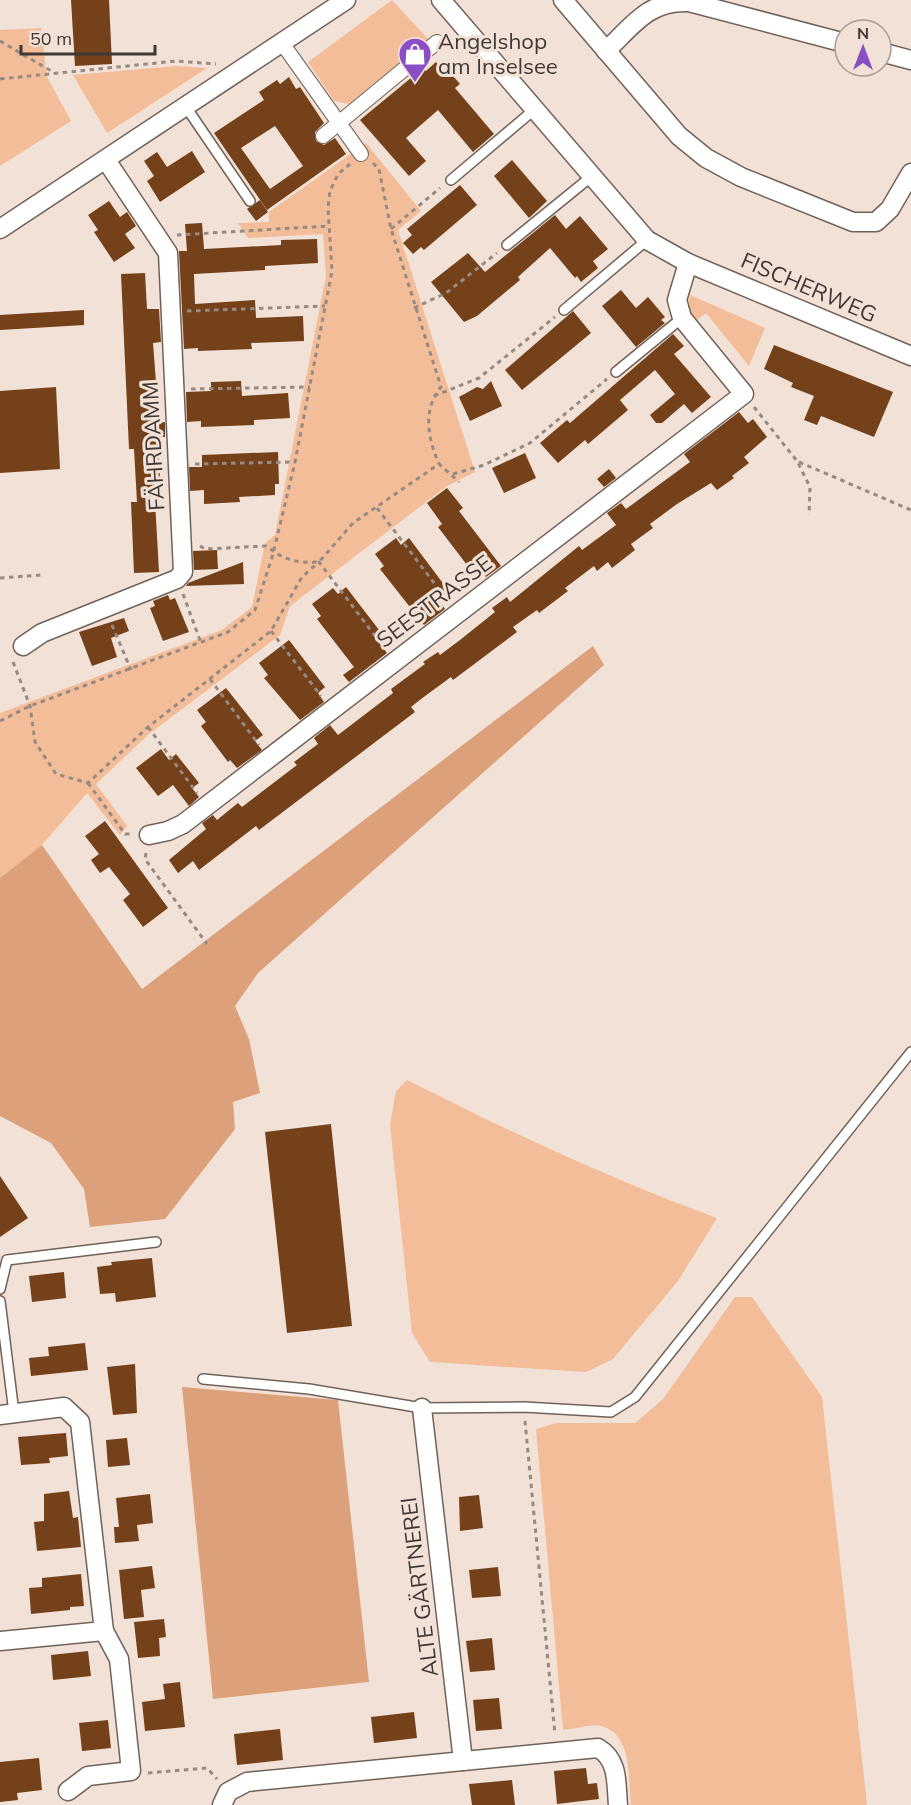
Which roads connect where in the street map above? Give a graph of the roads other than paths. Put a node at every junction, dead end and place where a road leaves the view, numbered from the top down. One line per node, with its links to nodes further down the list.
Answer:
1 (346, 0): 6 (street)
2 (441, 0): 11 (street)
3 (563, 0): 7 (street)
4 (833, 40): 7 (street)
5 (437, 42): 12 (street)
6 (282, 43): 10 (street); 12 (street)
7 (606, 51): 16 (street)
8 (893, 55): 9 (street)
9 (911, 60)
10 (186, 107): 15 (street); 19 (lane)
11 (535, 109): 17 (street); 18 (lane)
12 (339, 123): 13 (street); 14 (street)
13 (323, 136)
14 (361, 154)
15 (106, 160): 20 (street); 28 (street, FÄHRDAMM)
16 (911, 174)
17 (592, 176): 21 (street); 22 (lane)
18 (451, 180)
19 (250, 201)
20 (0, 229)
21 (647, 240): 23 (street, FISCHERWEG); 24 (lane)
22 (507, 245)
23 (688, 263): 25 (street); 26 (street, FISCHERWEG)
24 (564, 310)
25 (682, 318): 27 (lane); 29 (street, SEESTRASSE)
26 (911, 356)
27 (616, 372)
28 (23, 646)
29 (149, 835)
30 (911, 1052): 35 (lane)
31 (156, 1242): 32 (lane)
32 (0, 1289)
33 (0, 1301): 36 (lane)
34 (203, 1379): 35 (lane)
35 (422, 1408): 39 (street, ALTE GÄRTNEREI)
36 (7, 1414): 37 (street)
37 (104, 1631): 38 (street); 40 (street)
38 (0, 1641)
39 (463, 1761): 41 (street); 42 (street)
40 (68, 1791)
41 (225, 1799)
42 (618, 1805)

